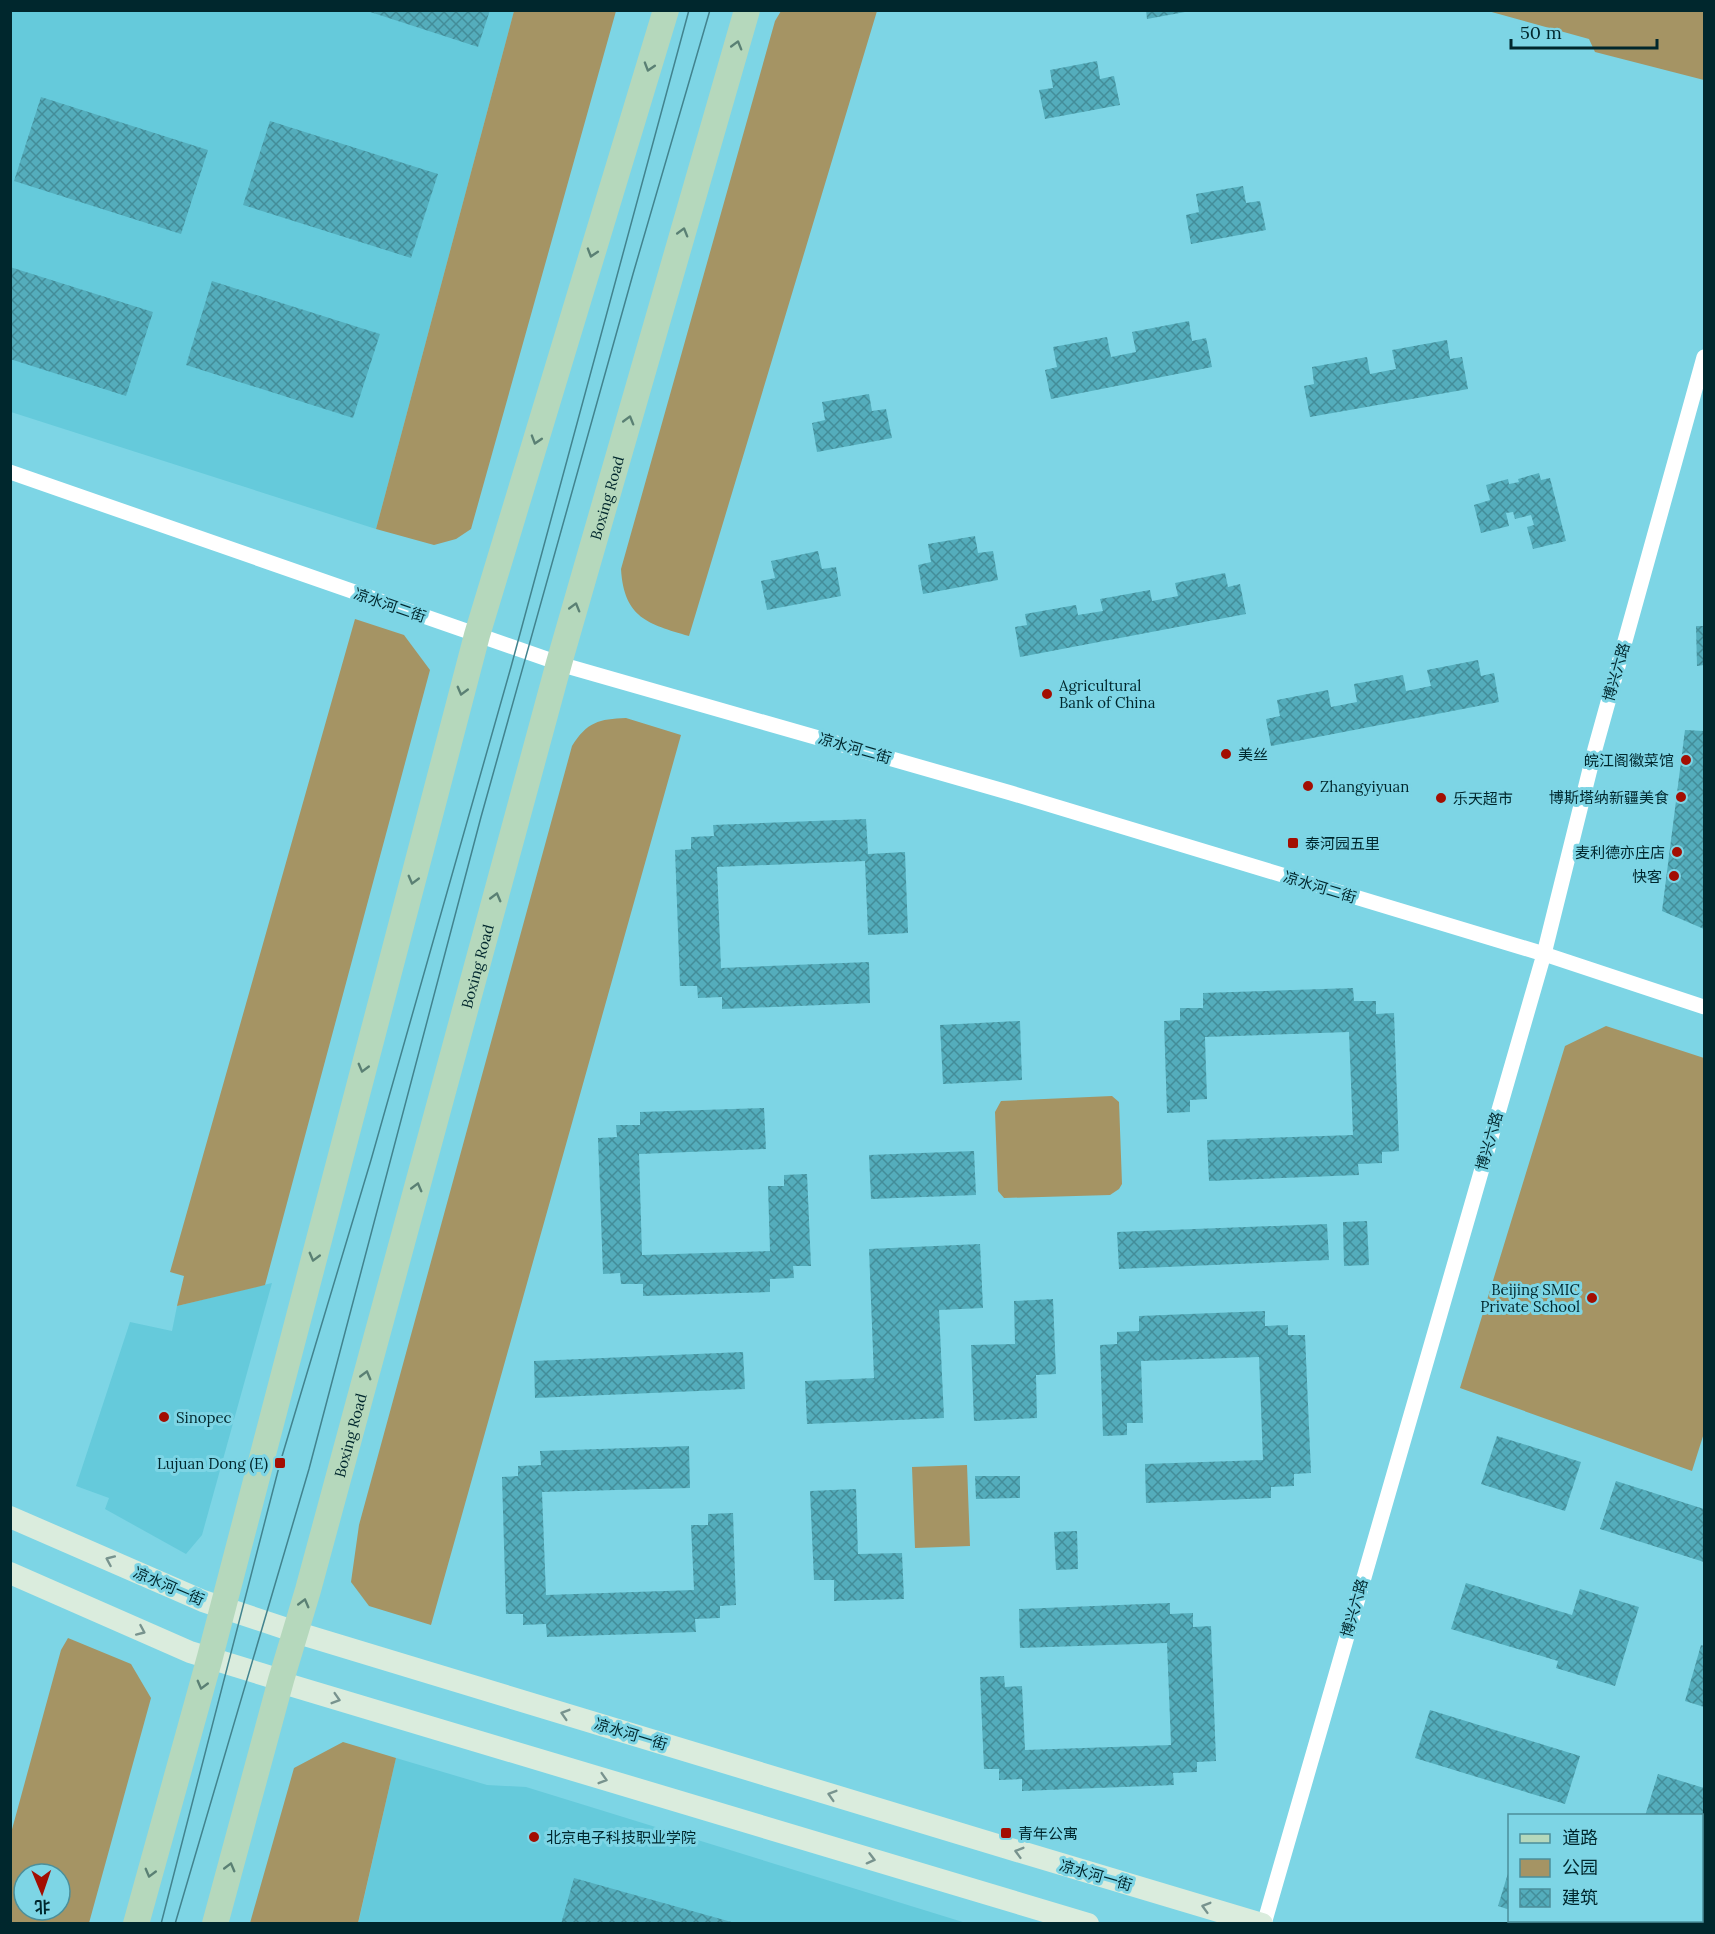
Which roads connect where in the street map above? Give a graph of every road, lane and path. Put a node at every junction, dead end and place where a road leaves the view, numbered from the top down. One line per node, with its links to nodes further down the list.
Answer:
1 (666, 10): 5 (main road, one-way to 5)
2 (747, 10): 6 (main road, Boxing Road, one-way to 2)
3 (1704, 357): 7 (street, 博兴六路)
4 (10, 472): 5 (street, 凉水河二街)
5 (477, 635): 6 (street, 凉水河二街); 11 (main road, one-way to 11)
6 (559, 663): 7 (street, 凉水河二街); 12 (main road, Boxing Road, one-way to 6)
7 (1544, 954): 8 (street, 凉水河二街); 18 (street, 博兴六路)
8 (1704, 1007)
9 (10, 1517): 11 (main road, 凉水河一街, one-way to 9)
10 (10, 1573): 13 (main road, one-way to 13)
11 (222, 1608): 12 (main road, 凉水河一街); 13 (main road)
12 (296, 1632): 14 (main road, Boxing Road); 18 (main road, 凉水河一街, one-way to 12)
13 (210, 1657): 14 (main road); 15 (main road, one-way to 15)
14 (281, 1680): 16 (main road, Boxing Road, one-way to 14); 17 (main road, one-way to 17)
15 (136, 1923)
16 (215, 1923)
17 (1088, 1923)
18 (1263, 1923)

